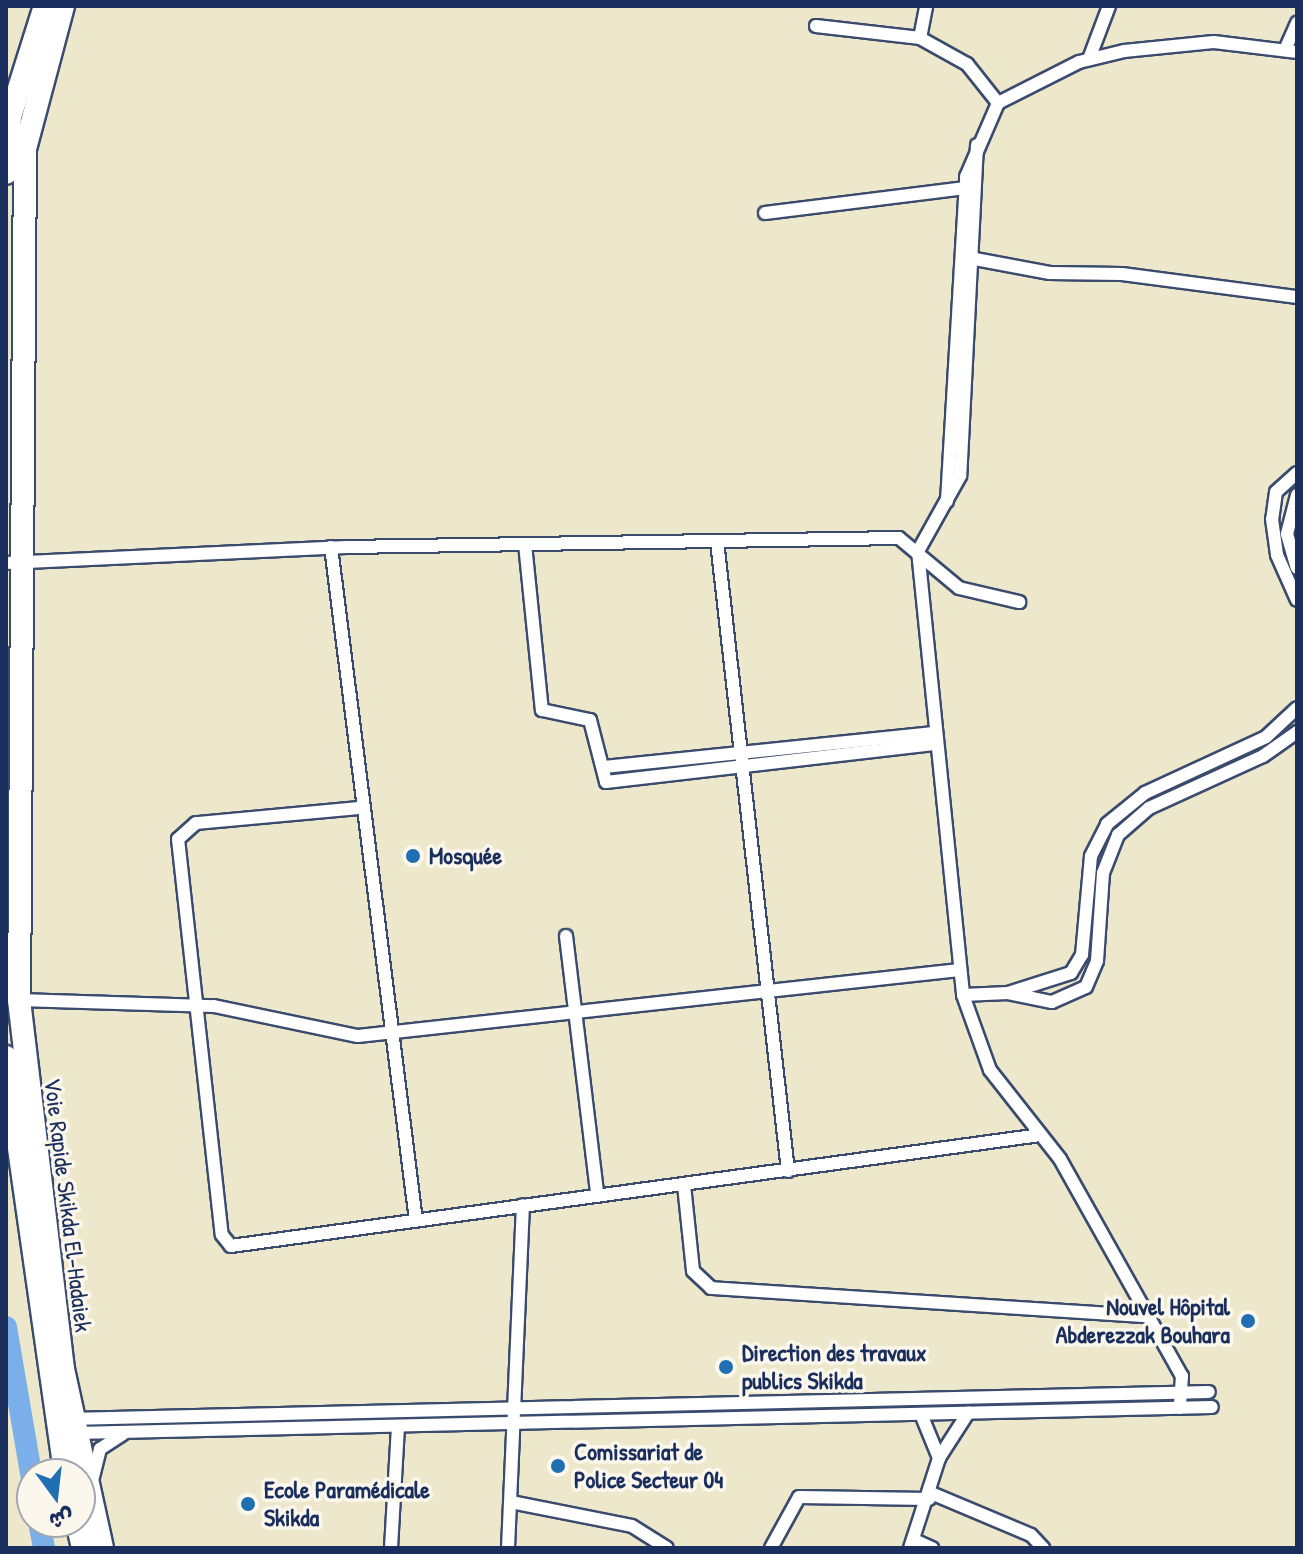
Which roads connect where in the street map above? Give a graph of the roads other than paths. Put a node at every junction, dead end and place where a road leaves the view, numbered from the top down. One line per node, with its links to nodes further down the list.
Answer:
1 (45, 6): 12 (highway)
2 (63, 6): 26 (highway, Voie Rapide Skikda El-Hadaiek)
3 (926, 6): 7 (street)
4 (1109, 6): 9 (street)
5 (1297, 23): 8 (street)
6 (816, 26): 7 (street)
7 (920, 38): 10 (street)
8 (1291, 51): 9 (street)
9 (1089, 59): 10 (street)
10 (998, 103): 11 (street)
11 (977, 145): 13 (street); 15 (street)
12 (6, 173)
13 (965, 188): 14 (street); 19 (street)
14 (765, 213)
15 (975, 259): 16 (street); 19 (street)
16 (1297, 297)
17 (1297, 473): 20 (street)
18 (1297, 495): 21 (street)
19 (947, 504): 25 (street)
20 (1272, 519): 21 (street); 28 (street)
21 (1287, 521): 27 (street)
22 (717, 541): 23 (street); 25 (street); 33 (street)
23 (525, 544): 24 (street); 34 (street)
24 (331, 547): 26 (street); 35 (street)
25 (918, 551): 29 (street); 32 (street)
26 (13, 563): 41 (highway, Voie Rapide Skikda El-Hadaiek)
27 (1297, 568)
28 (1297, 600)
29 (1019, 602)
30 (1297, 708): 39 (street)
31 (1297, 732): 39 (street)
32 (932, 738): 33 (street); 37 (street)
33 (742, 760): 34 (street); 34 (street); 38 (street)
34 (604, 767)
35 (359, 808): 42 (street); 44 (street)
36 (566, 936): 43 (street)
37 (959, 970): 38 (street); 40 (street)
38 (768, 992): 43 (street); 47 (street)
39 (1008, 993): 40 (street)
40 (963, 995): 46 (street)
41 (19, 1000): 42 (street); 61 (highway, Voie Rapide Skikda El-Hadaiek)
42 (198, 1005): 44 (street); 51 (street)
43 (576, 1013): 44 (street); 49 (street)
44 (391, 1034): 51 (street)
45 (6, 1057): 61 (highway, Voie Rapide Skikda El-Hadaiek)
46 (1040, 1135): 47 (street); 52 (street)
47 (788, 1171): 48 (street)
48 (684, 1185): 49 (street); 52 (street)
49 (597, 1194): 50 (street)
50 (523, 1205): 51 (street); 56 (street)
51 (416, 1221)
52 (1148, 1316): 53 (street)
53 (1185, 1392): 54 (street); 56 (street); 57 (street)
54 (1209, 1392)
55 (1212, 1407): 57 (street)
56 (515, 1408): 60 (street); 61 (street)
57 (1180, 1408): 58 (street)
58 (968, 1413): 59 (street); 66 (street)
59 (921, 1414): 60 (street); 66 (street)
60 (514, 1423): 62 (street); 69 (street)
61 (64, 1426): 63 (street); 64 (highway, Voie Rapide Skikda El-Hadaiek); 65 (highway, Voie Rapide Skikda El-Hadaiek)
62 (398, 1426): 63 (street); 73 (street)
63 (127, 1431): 67 (street)
64 (65, 1458)
65 (76, 1458)
66 (939, 1458): 68 (street)
67 (96, 1472)
68 (930, 1496): 71 (street); 76 (street); 78 (street)
69 (511, 1502): 74 (street); 75 (street)
70 (96, 1522): 72 (highway, Voie Rapide Skikda El-Hadaiek)
71 (912, 1544): 77 (street)
72 (102, 1548)
73 (391, 1548)
74 (508, 1548)
75 (667, 1548)
76 (771, 1548)
77 (932, 1548)
78 (1043, 1548)

